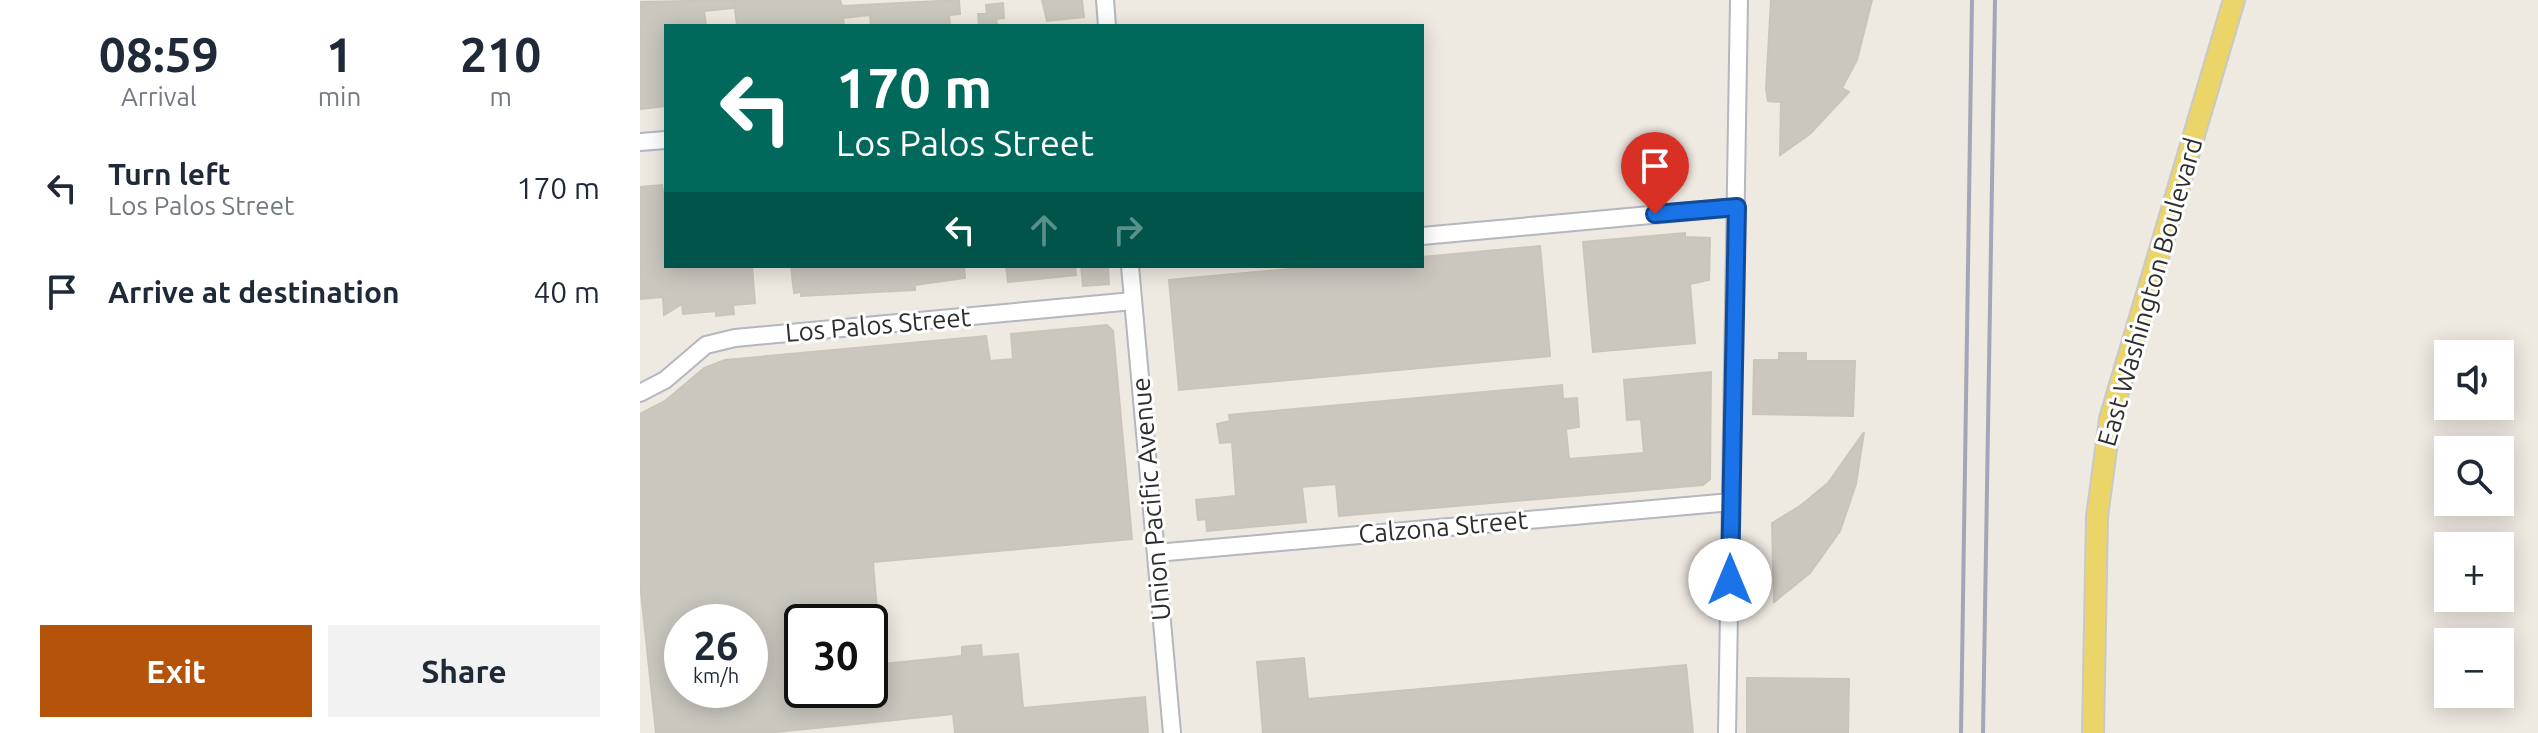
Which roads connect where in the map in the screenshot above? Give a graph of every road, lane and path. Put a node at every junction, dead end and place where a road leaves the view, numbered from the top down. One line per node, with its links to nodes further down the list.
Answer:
1 (1105, 0): 4 (street)
2 (1739, 0): 7 (street)
3 (2234, 0): 16 (main road, East Washington Boulevard)
4 (1107, 24)
5 (664, 140): 6 (street)
6 (640, 142)
7 (1737, 207): 8 (street); 12 (street)
8 (1424, 236)
9 (1130, 268): 10 (street, Union Pacific Avenue)
10 (1133, 301): 11 (street, Los Palos Street); 13 (street, Union Pacific Avenue)
11 (640, 393)
12 (1731, 502): 13 (street, Calzona Street); 15 (street)
13 (1156, 553): 14 (street, Union Pacific Avenue)
14 (1172, 733)
15 (1727, 733)
16 (2093, 733)

